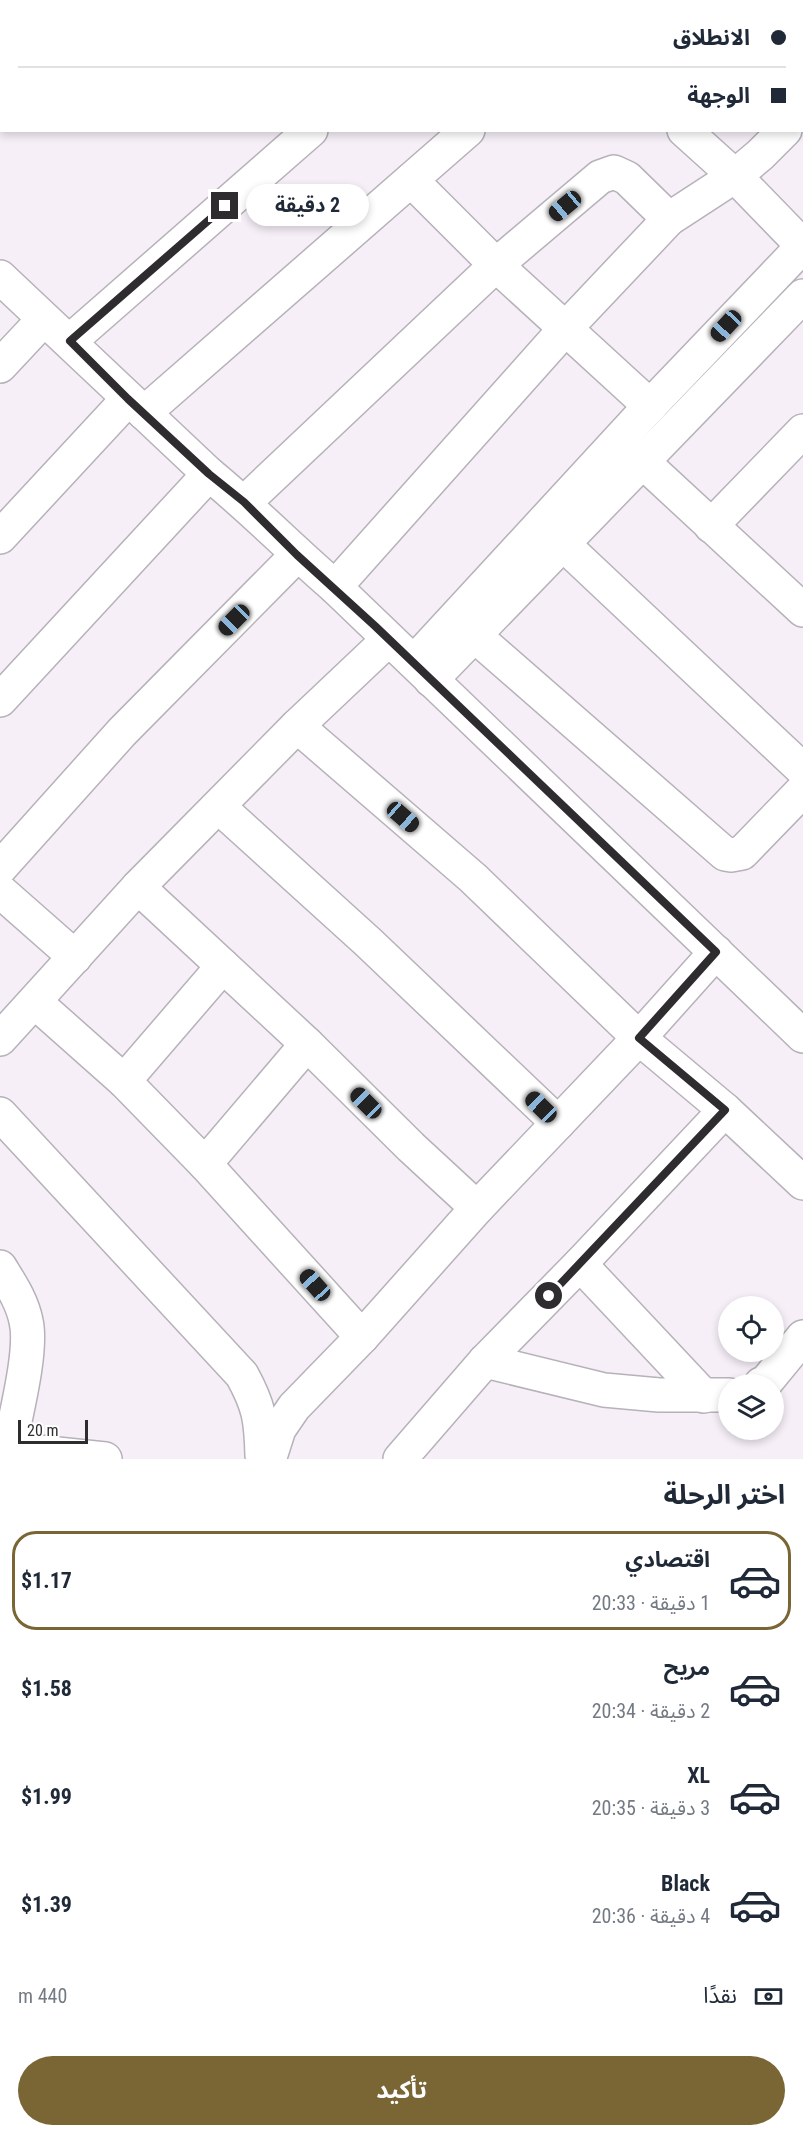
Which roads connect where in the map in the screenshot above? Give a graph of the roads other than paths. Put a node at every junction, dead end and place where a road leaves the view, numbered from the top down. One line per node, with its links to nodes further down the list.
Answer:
1 (309, 132): 14 (street)
2 (466, 132): 6 (street)
3 (686, 132): 5 (street)
4 (783, 132): 5 (street)
5 (735, 176): 7 (street); 8 (street)
6 (411, 180): 9 (street); 16 (street)
7 (669, 219): 9 (street); 13 (street)
8 (803, 246): 17 (street)
9 (496, 266): 13 (street); 21 (street)
10 (0, 277): 12 (street)
11 (803, 296): 19 (street)
12 (44, 319): 14 (street); 15 (street)
13 (565, 329): 17 (street); 26 (street)
14 (70, 341): 16 (street)
15 (0, 366)
16 (136, 406): 20 (street); 23 (street)
17 (650, 406): 30 (street)
18 (800, 440): 22 (street)
19 (643, 462): 22 (street); 24 (street)
20 (209, 474): 21 (street); 31 (street)
21 (244, 502): 25 (street)
22 (711, 526): 27 (street)
23 (0, 537)
24 (564, 544): 28 (street); 33 (street)
25 (297, 555): 26 (street); 36 (street)
26 (335, 587): 29 (street)
27 (803, 610)
28 (474, 635): 30 (street); 34 (street)
29 (389, 639): 30 (street); 32 (street)
30 (423, 671): 39 (street)
31 (0, 700)
32 (297, 726): 35 (street); 44 (street)
33 (803, 770)
34 (803, 790)
35 (219, 807): 37 (street); 50 (street)
36 (0, 868)
37 (138, 887): 40 (street); 41 (street)
38 (0, 891): 40 (street)
39 (716, 952): 43 (street); 44 (street)
40 (75, 957): 42 (street)
41 (223, 966): 46 (street); 47 (street)
42 (35, 1002): 45 (street); 47 (street)
43 (803, 1036)
44 (639, 1038): 48 (street); 50 (street)
45 (0, 1040)
46 (307, 1044): 51 (street); 53 (street)
47 (124, 1082): 51 (street)
48 (725, 1110): 52 (street); 54 (street)
49 (0, 1114): 63 (street)
50 (558, 1123): 53 (street)
51 (205, 1164): 56 (street)
52 (803, 1183)
53 (477, 1208): 56 (street)
54 (580, 1264): 58 (street); 60 (street)
55 (0, 1267): 61 (street)
56 (362, 1337): 63 (street)
57 (803, 1337): 59 (street)
58 (485, 1361): 60 (street); 65 (street)
59 (773, 1374)
60 (717, 1395)
61 (5, 1448): 62 (street)
62 (47, 1456): 64 (street)
63 (267, 1457)
64 (105, 1459)
65 (399, 1459)

